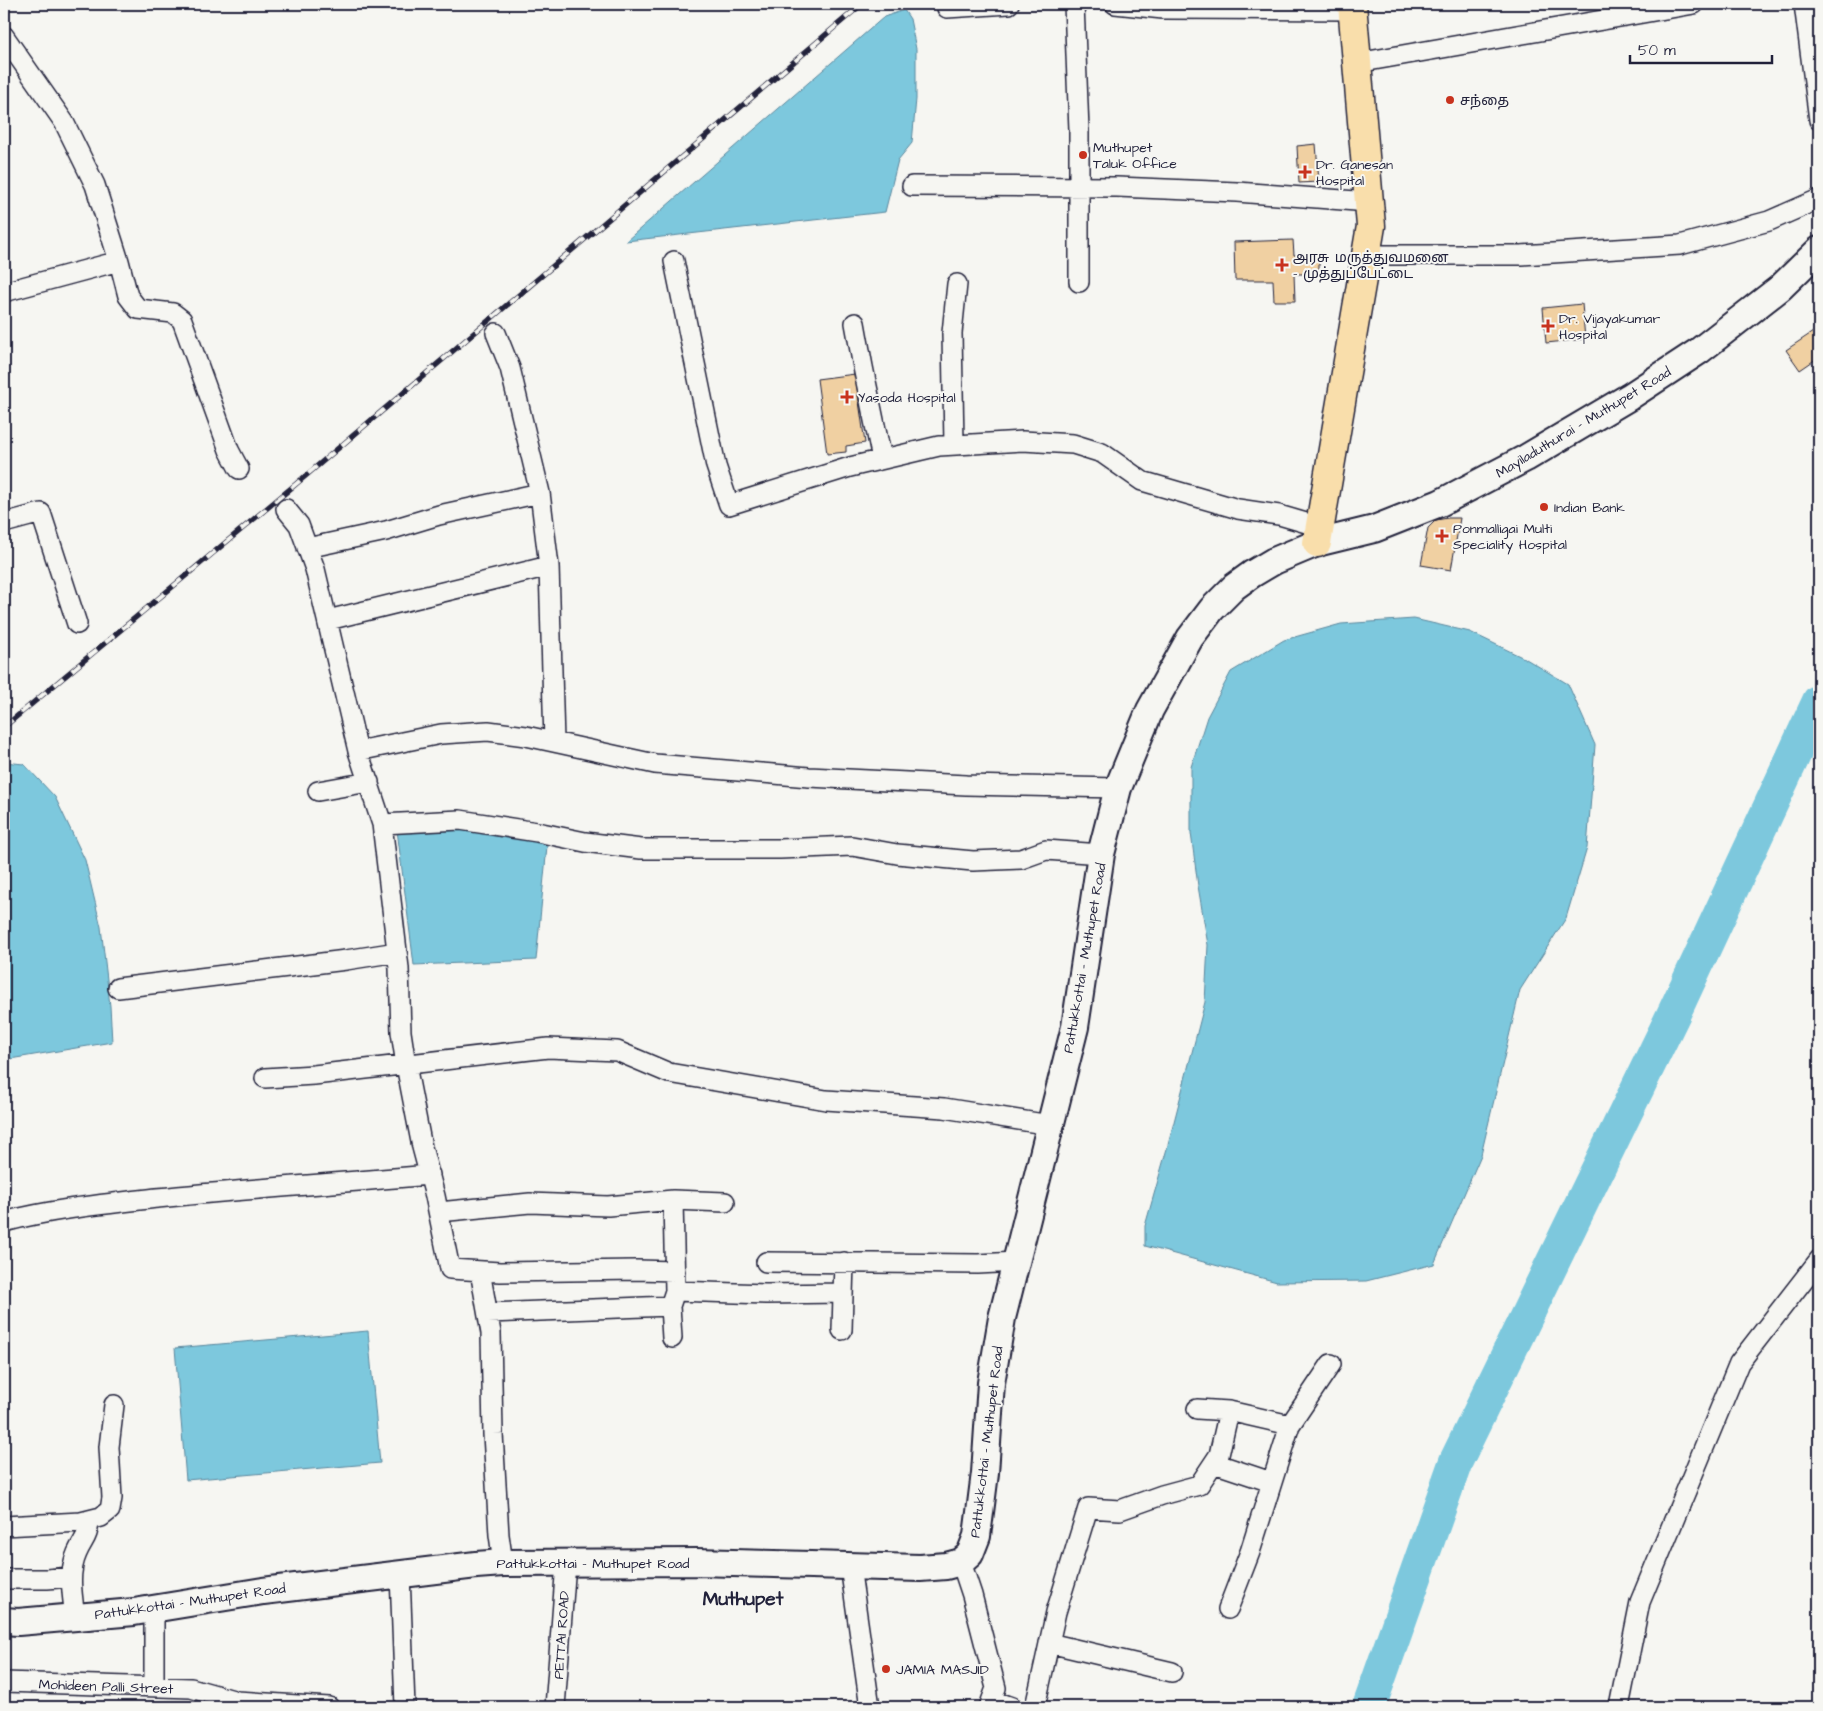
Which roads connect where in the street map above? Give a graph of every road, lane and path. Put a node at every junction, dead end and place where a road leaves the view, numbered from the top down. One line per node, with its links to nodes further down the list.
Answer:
1 (1009, 4): 7 (street)
2 (1074, 4): 12 (street)
3 (1115, 4): 6 (street)
4 (1694, 4): 9 (street)
5 (1804, 4): 10 (street)
6 (1352, 7): 9 (main road)
7 (946, 8)
8 (4, 36): 17 (street)
9 (1357, 63): 14 (main road)
10 (1819, 120)
11 (912, 186): 12 (street)
12 (1079, 186): 14 (street); 19 (street)
13 (1819, 199): 16 (street)
14 (1369, 202): 16 (main road)
15 (1819, 250): 30 (main road, Mayiladuthurai - Muthupet Road)
16 (1366, 255): 30 (main road)
17 (119, 260): 21 (street); 26 (street)
18 (674, 261): 25 (street)
19 (1079, 282)
20 (957, 284): 24 (street)
21 (4, 292)
22 (855, 322): 25 (street)
23 (496, 333): 27 (street)
24 (954, 445): 25 (street); 30 (street)
25 (882, 459)
26 (239, 469)
27 (540, 493): 31 (street); 32 (street)
28 (286, 509): 31 (street)
29 (4, 523): 34 (street)
30 (1319, 535): 38 (main road, Pattukkottai - Muthupet Road)
31 (307, 548): 33 (street)
32 (549, 566): 33 (street); 35 (street)
33 (328, 620): 36 (street)
34 (77, 624)
35 (554, 742): 36 (street); 38 (street)
36 (358, 751): 37 (street)
37 (368, 782): 39 (street); 40 (street)
38 (1118, 788): 41 (main road, Pattukkottai - Muthupet Road)
39 (318, 791)
40 (382, 824): 41 (street); 42 (street)
41 (1101, 854): 46 (main road, Pattukkottai - Muthupet Road)
42 (397, 952): 43 (street); 44 (street)
43 (118, 988)
44 (406, 1066): 45 (street); 46 (street); 47 (street)
45 (265, 1078)
46 (1050, 1125): 55 (main road, Pattukkottai - Muthupet Road)
47 (430, 1176): 50 (street); 51 (street)
48 (673, 1200): 49 (street); 50 (street); 57 (street)
49 (725, 1202)
50 (439, 1212): 56 (street)
51 (4, 1222)
52 (1819, 1260): 95 (street)
53 (766, 1262): 54 (street)
54 (844, 1262): 55 (street); 58 (street)
55 (1016, 1262): 72 (main road, Pattukkottai - Muthupet Road)
56 (480, 1271): 57 (street); 60 (street)
57 (674, 1271): 59 (street)
58 (843, 1293): 59 (street); 61 (street)
59 (673, 1299): 60 (street); 62 (street)
60 (488, 1313): 73 (street)
61 (842, 1330)
62 (672, 1338)
63 (1331, 1364): 67 (street)
64 (114, 1405): 70 (street)
65 (1197, 1409): 66 (street)
66 (1229, 1411): 67 (street); 68 (street)
67 (1290, 1425): 69 (street)
68 (1214, 1463): 69 (street); 83 (street)
69 (1272, 1482): 80 (street)
70 (89, 1520): 71 (street); 77 (street)
71 (4, 1526)
72 (961, 1562): 75 (main road, Pattukkottai - Muthupet Road); 87 (street)
73 (502, 1563): 74 (main road, Pattukkottai - Muthupet Road); 76 (main road, Pattukkottai - Muthupet Road)
74 (566, 1563): 75 (main road, Pattukkottai - Muthupet Road); 91 (street, PETTAI ROAD)
75 (850, 1566): 92 (street)
76 (400, 1574): 79 (main road, Pattukkottai - Muthupet Road); 90 (street)
77 (70, 1577): 78 (street); 81 (street)
78 (4, 1579)
79 (154, 1609): 81 (main road, Pattukkottai - Muthupet Road); 86 (street)
80 (1228, 1609)
81 (75, 1616): 82 (main road, Pattukkottai - Muthupet Road)
82 (4, 1621)
83 (1049, 1643): 84 (street); 94 (street)
84 (1172, 1672)
85 (4, 1682): 86 (street, Mohideen Palli Street)
86 (154, 1687): 88 (street, Mohideen Palli Street)
87 (991, 1703): 93 (street)
88 (237, 1704): 89 (street, Mohideen Palli Street)
89 (329, 1707)
90 (405, 1707)
91 (555, 1707)
92 (870, 1707)
93 (1012, 1707)
94 (1035, 1707)
95 (1619, 1707)

